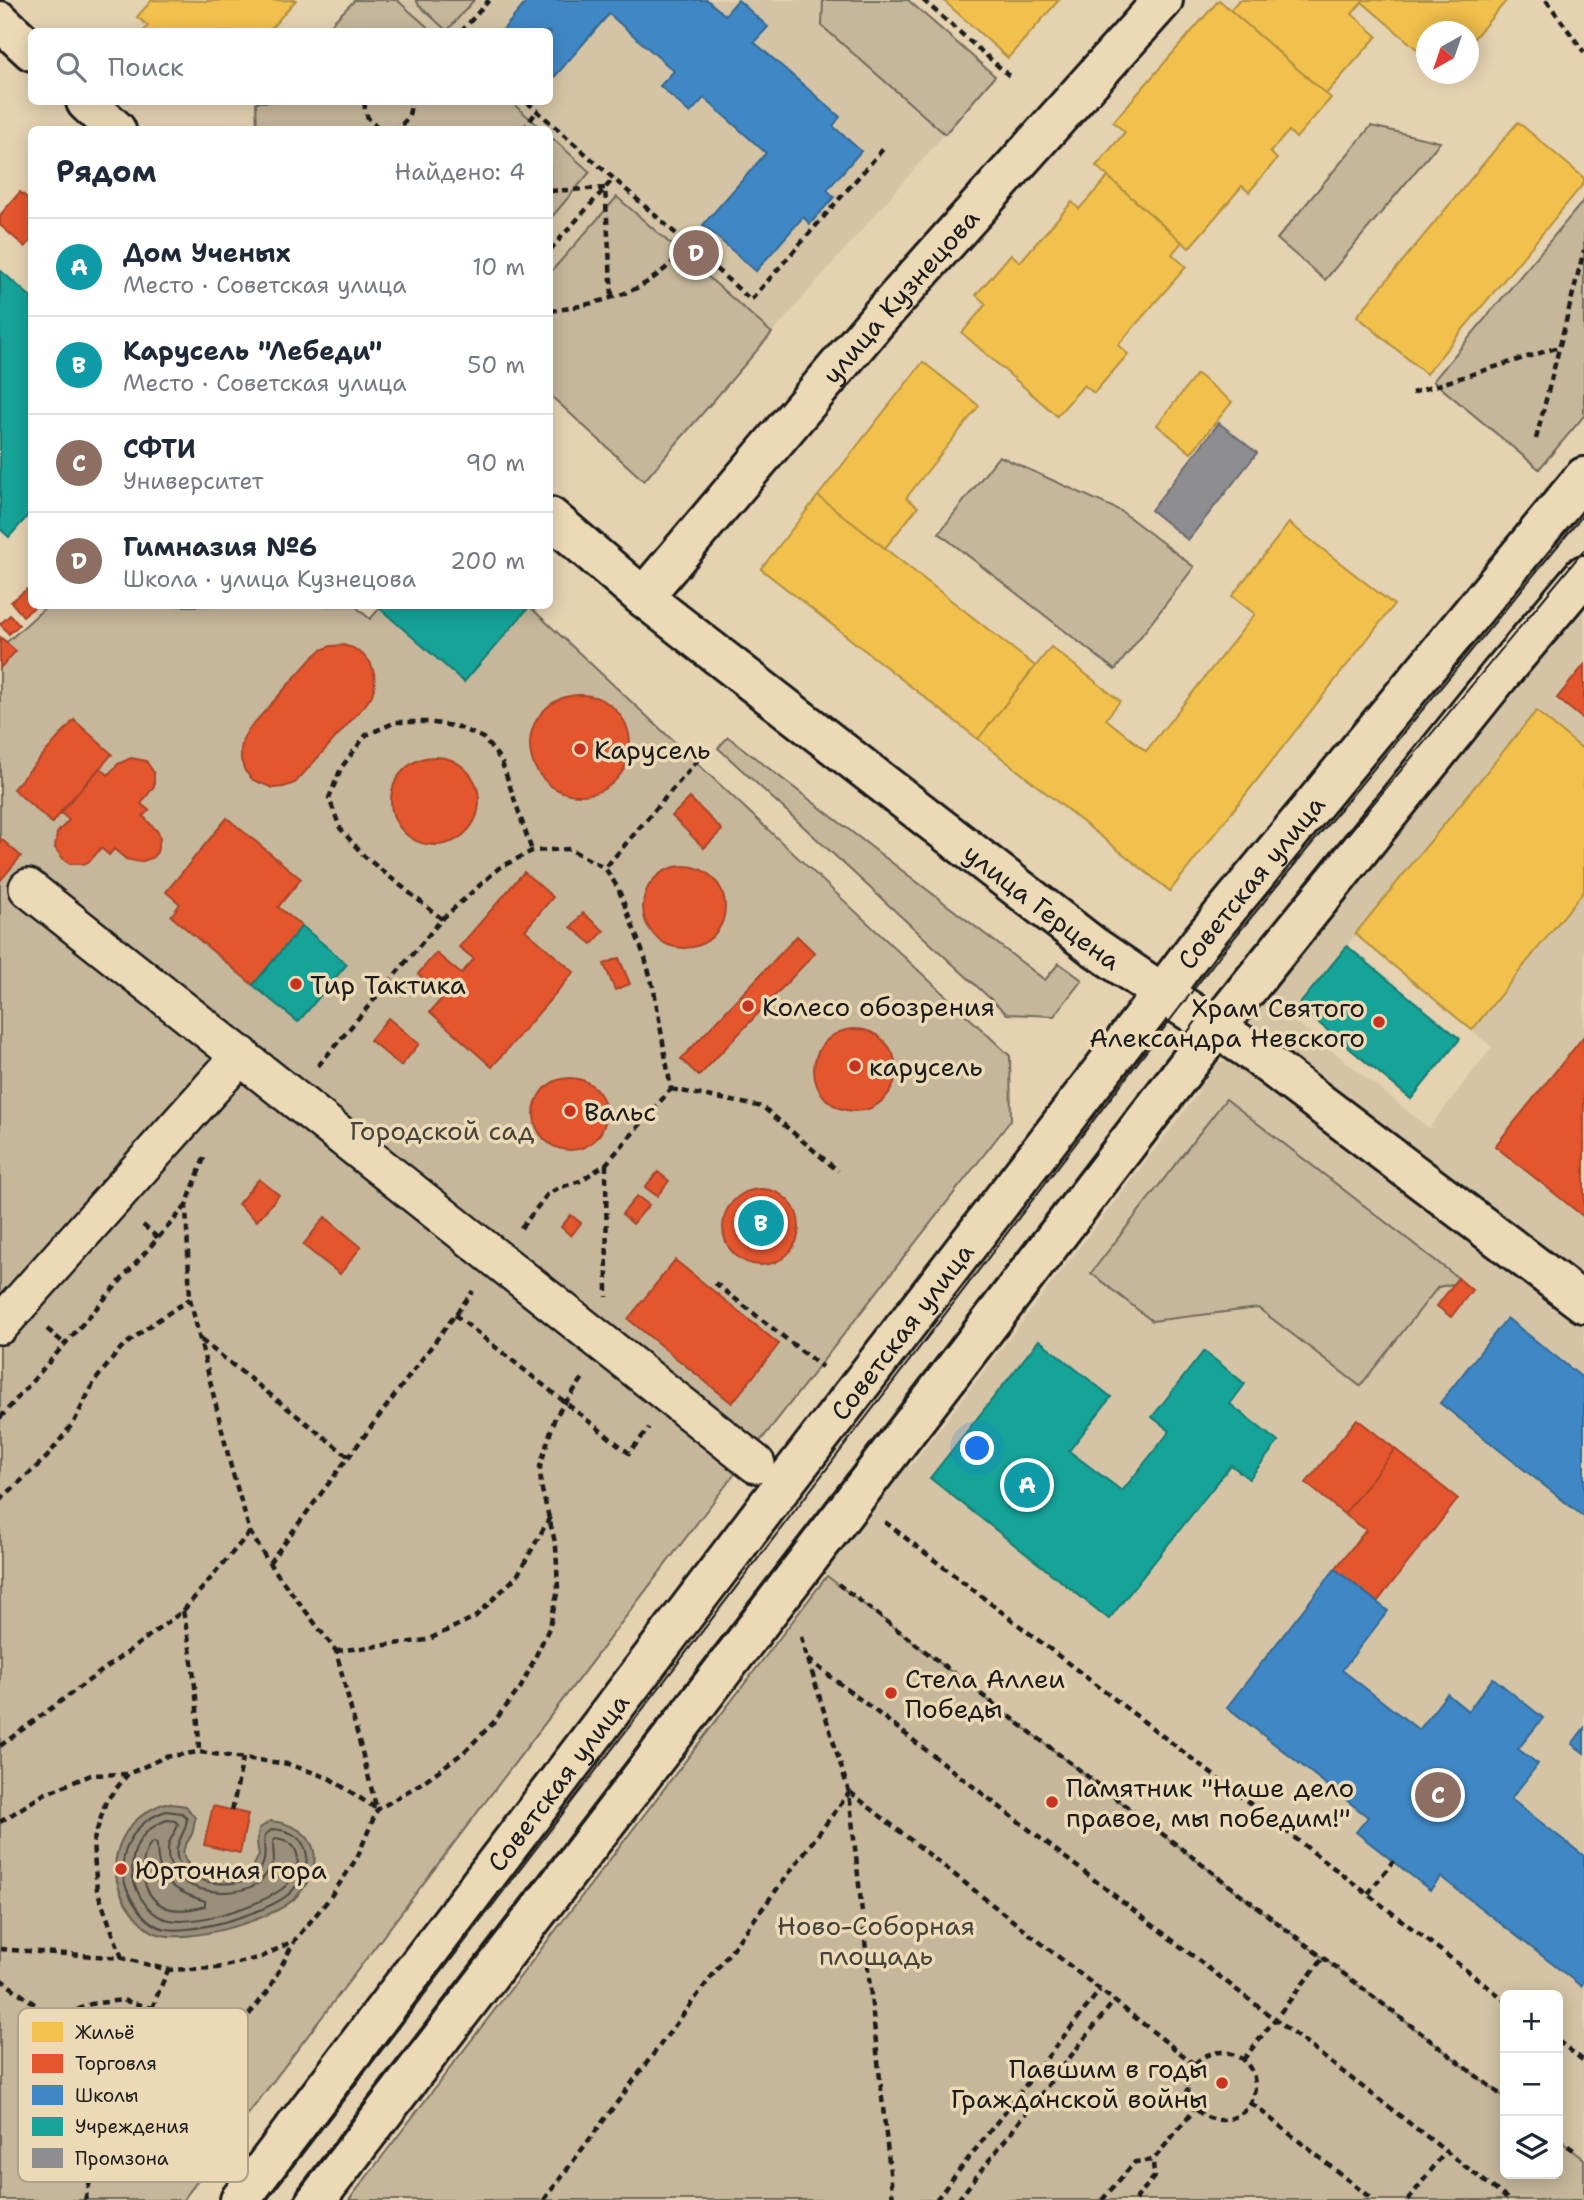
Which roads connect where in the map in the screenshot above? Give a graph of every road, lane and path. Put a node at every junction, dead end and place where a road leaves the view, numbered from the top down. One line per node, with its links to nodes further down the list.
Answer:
1 (489, 0): 6 (path)
2 (923, 0): 9 (path)
3 (1163, 0): 34 (street, улица Кузнецова)
4 (1546, 0): 8 (path)
5 (0, 21): 7 (street)
6 (464, 28)
7 (28, 47)
8 (1584, 52)
9 (1013, 79)
10 (89, 105): 15 (street)
11 (365, 105): 16 (path)
12 (410, 105): 17 (path)
13 (530, 105): 14 (path)
14 (537, 111): 18 (path); 20 (path)
15 (112, 126)
16 (375, 126)
17 (398, 126)
18 (526, 126)
19 (883, 149): 23 (path)
20 (614, 178): 21 (path); 23 (path)
21 (605, 188): 22 (path); 24 (path); 26 (path)
22 (553, 191)
23 (689, 246): 26 (path)
24 (553, 247)
25 (1584, 250): 28 (path)
26 (612, 296): 27 (path)
27 (553, 311)
28 (1559, 347): 29 (path); 30 (path)
29 (1412, 393)
30 (1536, 439)
31 (1584, 477): 40 (street, Советская улица)
32 (553, 520): 34 (street, улица Герцена)
33 (1584, 575): 41 (street)
34 (643, 597): 40 (street, улица Герцена)
35 (702, 755): 37 (path)
36 (532, 851): 37 (path); 39 (path); 39 (path)
37 (605, 868): 43 (path)
38 (28, 888): 42 (street)
39 (442, 919): 44 (path)
40 (1161, 993): 41 (street, улица Герцена); 109 (street, Советская улица)
41 (1216, 1028): 52 (street, улица Герцена); 110 (street)
42 (241, 1055): 44 (street); 53 (street)
43 (671, 1089): 46 (path); 47 (path)
44 (293, 1097): 49 (street)
45 (204, 1156): 48 (path)
46 (606, 1164): 49 (path); 55 (path)
47 (838, 1171)
48 (186, 1206): 51 (path); 59 (path)
49 (497, 1259): 55 (street)
50 (715, 1283): 56 (path)
51 (190, 1299): 54 (path); 62 (path)
52 (1584, 1303)
53 (0, 1325)
54 (200, 1339): 60 (path); 65 (path)
55 (608, 1346): 57 (street); 58 (path)
56 (828, 1372)
57 (673, 1397): 58 (path); 61 (street)
58 (564, 1402): 60 (path); 63 (path)
59 (0, 1418)
60 (348, 1456): 66 (path)
61 (756, 1464)
62 (0, 1500)
63 (550, 1517): 70 (path); 77 (path)
64 (885, 1522): 81 (path)
65 (250, 1532): 66 (path); 68 (path)
66 (269, 1563): 70 (path)
67 (838, 1583): 85 (path)
68 (183, 1611): 72 (path); 73 (path)
69 (799, 1633): 71 (path)
70 (336, 1651): 77 (path)
71 (808, 1658): 76 (path); 95 (path)
72 (0, 1746)
73 (199, 1752): 74 (path); 75 (path)
74 (243, 1758): 77 (path); 78 (path)
75 (128, 1774): 79 (path); 84 (path)
76 (849, 1792): 88 (path); 111 (path); 112 (path)
77 (377, 1810): 82 (path)
78 (232, 1811)
79 (0, 1819)
80 (1393, 1861): 81 (path)
81 (1368, 1894): 89 (path)
82 (295, 1940): 86 (path); 94 (path)
83 (0, 1949): 84 (path)
84 (122, 1958): 86 (path)
85 (1323, 1958): 95 (path); 100 (path)
86 (169, 1970): 93 (path)
87 (0, 1979): 91 (path)
88 (1100, 1990): 90 (path); 113 (path)
89 (1500, 1996)
90 (1115, 2001): 99 (path); 114 (path)
91 (39, 2008)
92 (82, 2008): 93 (path)
93 (152, 2008)
94 (248, 2016)
95 (1275, 2020): 97 (path); 104 (path)
96 (1563, 2045): 98 (path)
97 (1243, 2060): 99 (path); 101 (path)
98 (1584, 2061)
99 (1194, 2064): 102 (path)
100 (1500, 2094)
101 (1251, 2103): 102 (path); 117 (path)
102 (1195, 2109): 106 (path)
103 (1563, 2142): 105 (path)
104 (1446, 2151): 118 (path); 119 (path)
105 (1575, 2151)
106 (1153, 2160): 115 (path); 116 (path)
107 (90, 2182): 108 (path)
108 (85, 2200)
109 (240, 2200)
110 (316, 2200)
111 (544, 2200)
112 (893, 2200)
113 (936, 2200)
114 (958, 2200)
115 (1102, 2200)
116 (1135, 2200)
117 (1373, 2200)
118 (1408, 2200)
119 (1509, 2200)

